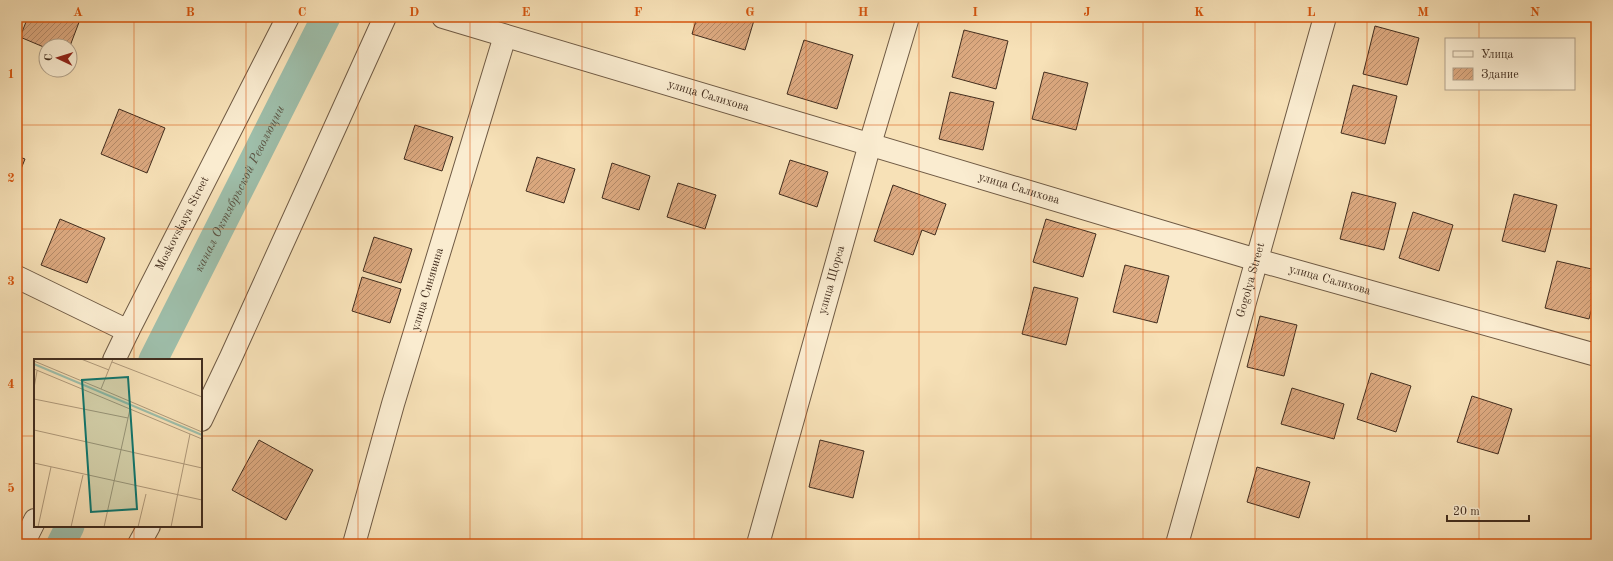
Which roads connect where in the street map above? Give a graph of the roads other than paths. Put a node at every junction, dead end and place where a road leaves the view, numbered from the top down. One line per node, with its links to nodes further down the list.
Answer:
1 (288, 17): 10 (street, Moskovskaya Street)
2 (385, 17): 13 (street)
3 (443, 17): 6 (street, улица Салихова)
4 (908, 17): 7 (street, улица Щорса)
5 (1325, 17): 8 (street, Gogolya Street)
6 (505, 36): 7 (street, улица Салихова); 18 (street, улица Синявина)
7 (870, 144): 8 (street, улица Салихова); 19 (street, улица Щорса)
8 (1257, 260): 11 (street, улица Салихова); 20 (street, Gogolya Street)
9 (22, 279): 10 (street)
10 (128, 331): 12 (street, Moskovskaya Street)
11 (1596, 355)
12 (114, 359)
13 (202, 418)
14 (34, 522): 16 (street)
15 (148, 527): 17 (street)
16 (23, 544)
17 (139, 544)
18 (354, 544)
19 (758, 544)
20 (1177, 544)

